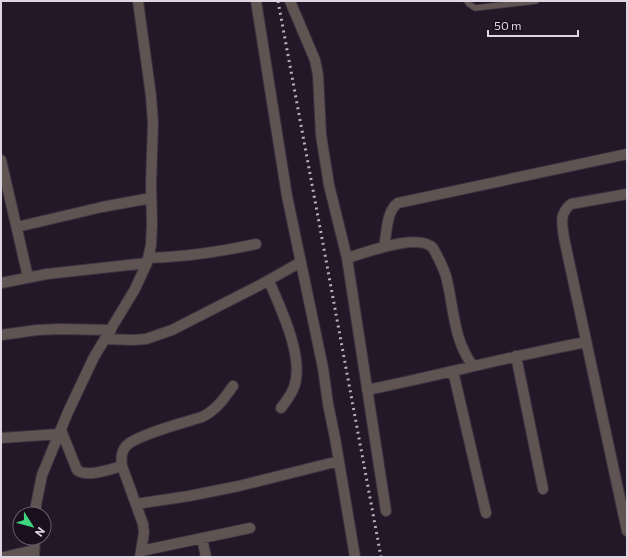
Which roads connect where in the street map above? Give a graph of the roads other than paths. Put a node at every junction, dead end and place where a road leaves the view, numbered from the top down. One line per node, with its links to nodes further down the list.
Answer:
1 (138, 1): 9 (street)
2 (256, 1): 15 (street)
3 (290, 1): 13 (street)
4 (467, 1): 5 (lane)
5 (536, 1)
6 (627, 154): 12 (street)
7 (1, 160): 10 (street)
8 (627, 194): 21 (street)
9 (151, 198): 10 (street); 14 (street)
10 (17, 227): 16 (street)
11 (256, 244): 14 (street)
12 (384, 246): 13 (street); 23 (street)
13 (346, 258): 26 (street)
14 (147, 260): 16 (street); 20 (street)
15 (301, 262): 17 (street); 30 (street)
16 (28, 278): 18 (street)
17 (268, 281): 20 (street); 27 (street)
18 (1, 283)
19 (1, 335): 20 (street)
20 (108, 335): 28 (street)
21 (586, 342): 22 (street); 38 (street)
22 (516, 356): 23 (street); 32 (street)
23 (473, 366): 24 (street)
24 (453, 371): 26 (street); 36 (street)
25 (233, 386): 31 (street)
26 (367, 390): 35 (street)
27 (281, 408)
28 (60, 432): 29 (street); 31 (street); 34 (street)
29 (1, 438)
30 (339, 461): 33 (street); 44 (street)
31 (122, 466): 33 (street)
32 (543, 489)
33 (136, 504): 41 (street)
34 (36, 506)
35 (386, 511)
36 (486, 513)
37 (250, 528): 39 (street)
38 (627, 531)
39 (202, 538): 41 (street); 43 (street)
40 (34, 553): 42 (street)
41 (140, 554)
42 (4, 557)
43 (206, 557)
44 (355, 557)

